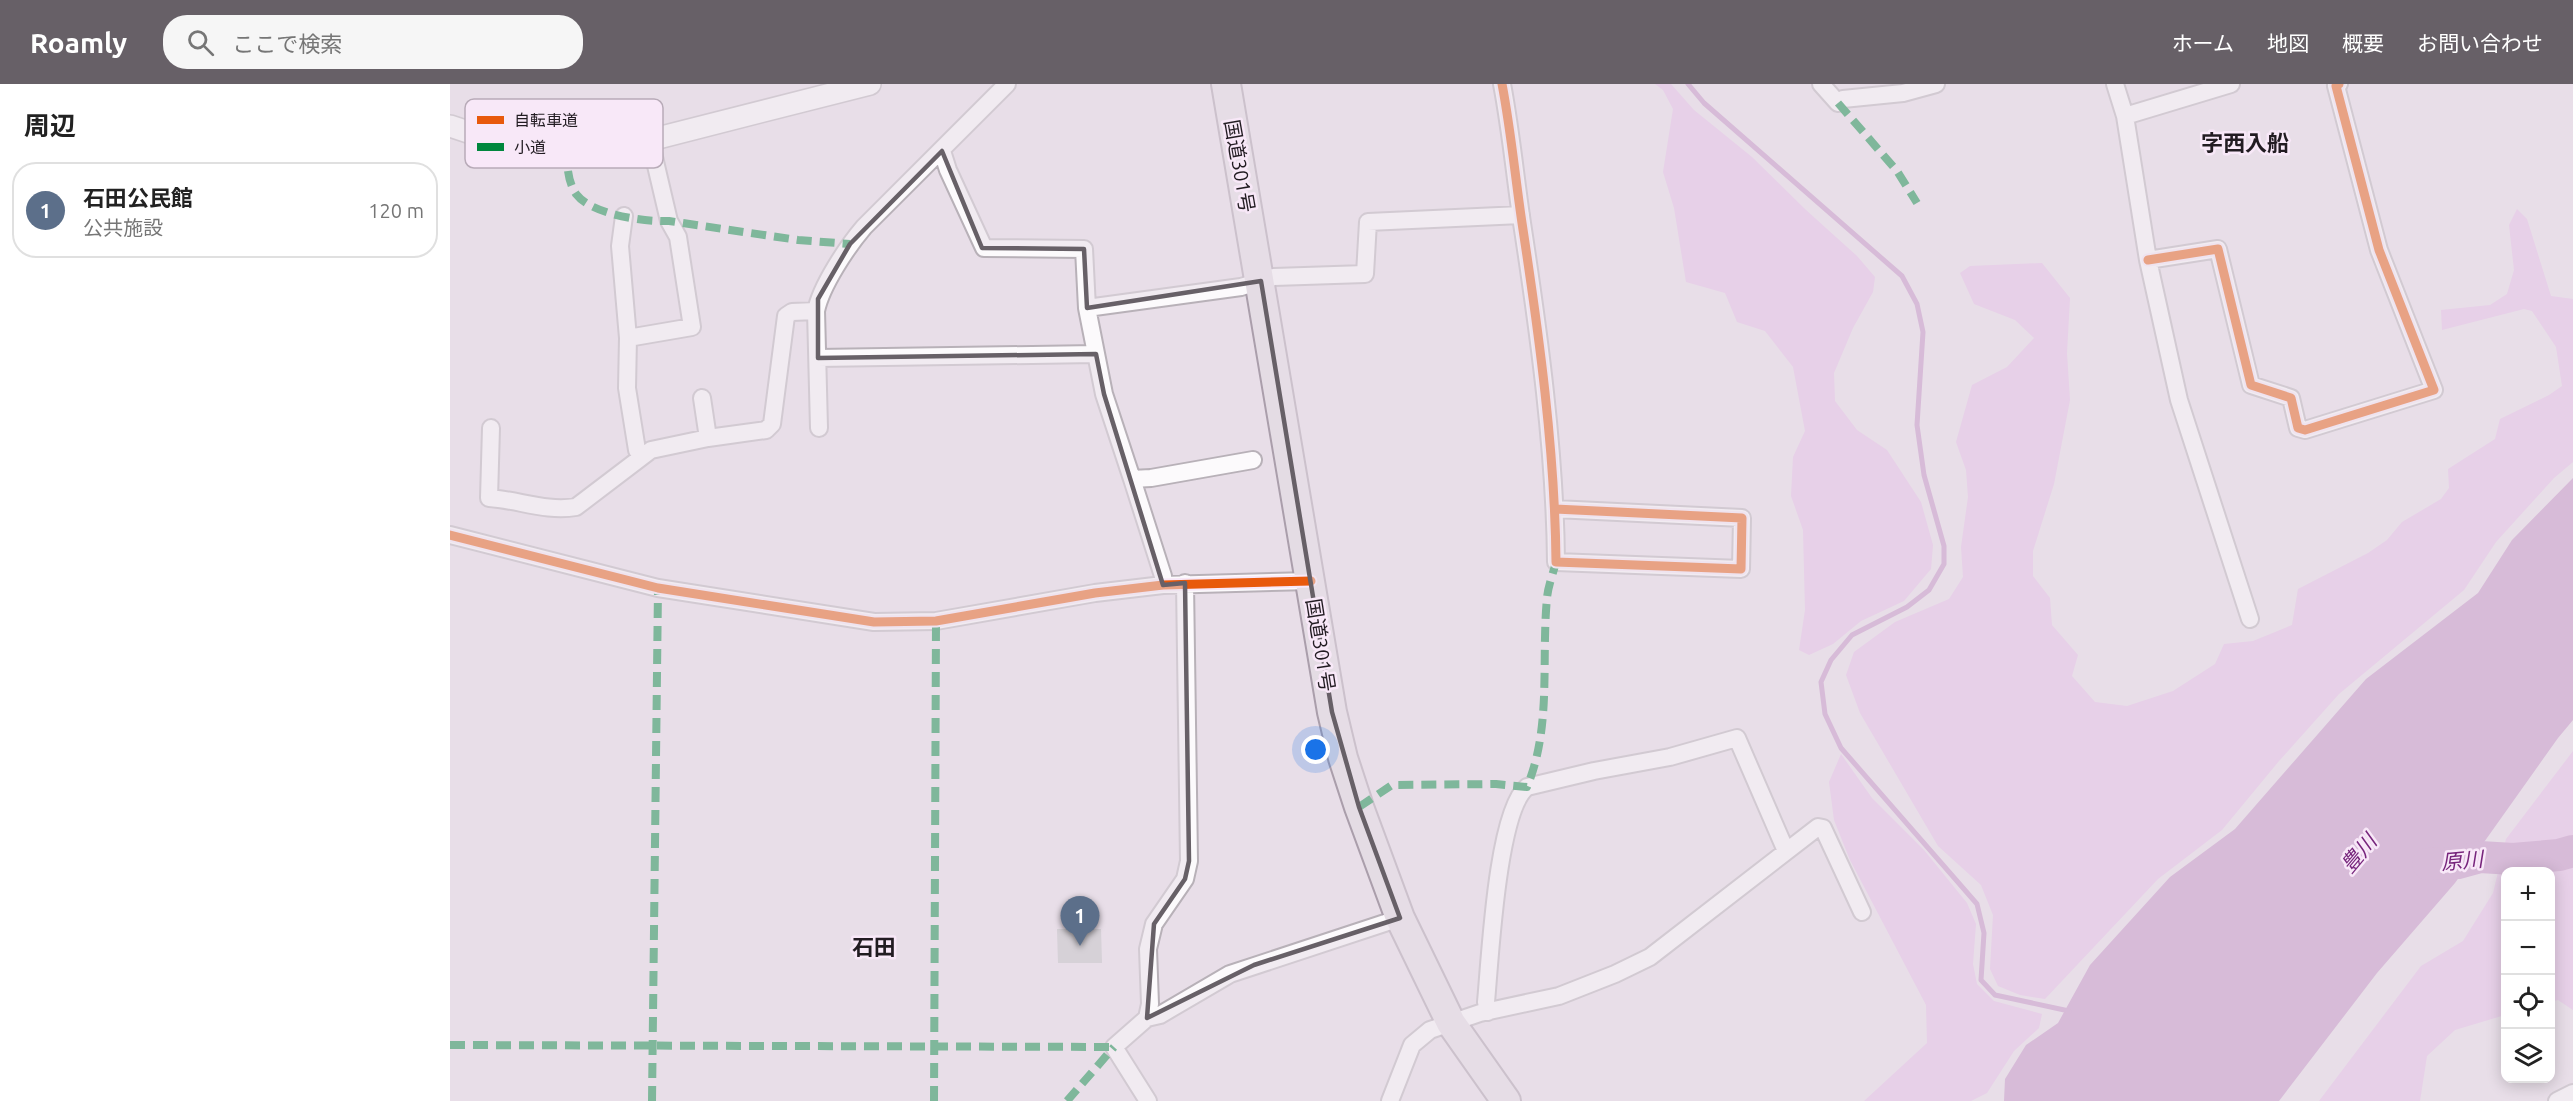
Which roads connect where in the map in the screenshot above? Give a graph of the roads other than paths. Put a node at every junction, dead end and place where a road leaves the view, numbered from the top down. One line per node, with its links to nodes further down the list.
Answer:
1 (870, 84): 13 (street)
2 (1006, 84): 14 (street)
3 (1226, 84): 19 (highway, 国道301号)
4 (1502, 84): 16 (street)
5 (1821, 84): 6 (street)
6 (1936, 84)
7 (2115, 84): 10 (street)
8 (2340, 84): 18 (street)
9 (2222, 85): 10 (street)
10 (2125, 116): 18 (street)
11 (450, 126): 12 (street)
12 (465, 131)
13 (663, 137)
14 (942, 151): 20 (street); 21 (street)
15 (657, 168): 22 (street)
16 (1521, 215): 19 (street); 32 (street)
17 (624, 216): 22 (street)
18 (2148, 260): 37 (street)
19 (1261, 281): 20 (street); 34 (highway, 国道301号)
20 (1087, 308): 23 (street)
21 (816, 311): 24 (street); 28 (street)
22 (628, 338): 29 (street)
23 (1096, 354): 24 (street); 31 (street)
24 (818, 358): 27 (street)
25 (702, 398): 28 (street)
26 (491, 428): 29 (street)
27 (819, 428)
28 (708, 438): 29 (street)
29 (641, 456)
30 (1253, 460): 31 (street)
31 (1132, 479): 36 (street)
32 (1555, 509): 32 (street)
33 (450, 536): 36 (street)
34 (1311, 581): 35 (street); 40 (highway, 国道301号)
35 (1185, 583): 36 (street); 42 (street)
36 (1163, 585)
37 (2250, 619)
38 (1786, 851): 39 (street); 41 (street); 41 (street)
39 (1862, 912)
40 (1400, 918): 42 (street); 43 (highway, 国道301号)
41 (1488, 1012): 43 (street)
42 (1147, 1018): 45 (street)
43 (1451, 1023): 46 (street); 47 (highway, 国道301号)
44 (2573, 1093): 48 (street)
45 (1148, 1101)
46 (1390, 1101)
47 (1506, 1101)
48 (2557, 1101)

